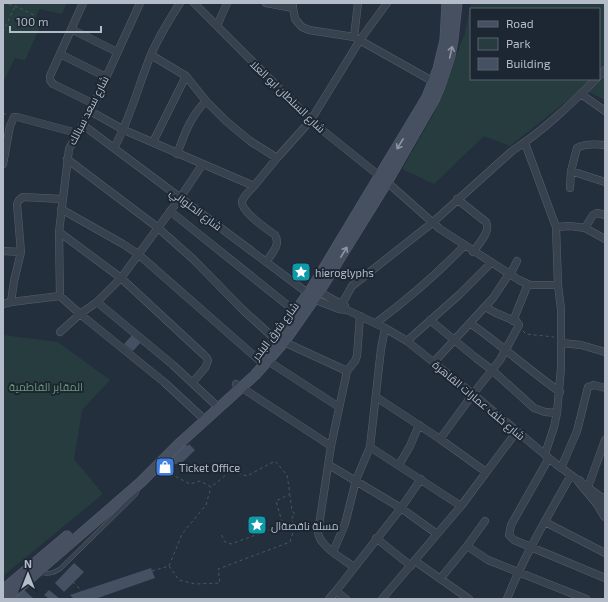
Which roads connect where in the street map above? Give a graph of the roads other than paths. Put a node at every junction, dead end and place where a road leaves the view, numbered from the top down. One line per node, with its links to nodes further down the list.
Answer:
1 (83, 3): 12 (street)
2 (140, 3): 14 (street, شارع سعد سبالك)
3 (180, 3): 16 (street)
4 (194, 3): 11 (street, شارع السلطان ابو العلا)
5 (228, 3): 11 (street)
6 (266, 3): 10 (street)
7 (358, 3): 13 (street)
8 (387, 3): 13 (street)
9 (452, 5): 20 (main road, شارع شرق البندر); 41 (main road, شارع شرق البندر, one-way to 9)
10 (293, 6): 13 (street)
11 (217, 26): 26 (street, شارع السلطان ابو العلا)
12 (71, 29): 14 (street); 15 (street)
13 (357, 39): 20 (street); 26 (street)
14 (117, 52): 18 (street, شارع سعد سبالك)
15 (60, 54): 18 (street); 23 (street)
16 (151, 55): 17 (street); 28 (street)
17 (186, 76): 22 (street); 30 (street)
18 (106, 77): 23 (street, شارع سعد سبالك)
19 (595, 80): 21 (street)
20 (434, 82): 41 (main road, شارع شرق البندر, one-way to 41)
21 (581, 94): 25 (street); 31 (street)
22 (206, 101): 35 (street); 36 (street)
23 (94, 104): 24 (street, شارع سعد سبالك)
24 (90, 111): 27 (street, شارع سعد سبالك); 28 (street)
25 (605, 111)
26 (311, 120): 36 (street); 41 (street, شارع السلطان ابو العلا)
27 (83, 125): 29 (street, شارع سعد سبالك); 33 (street, شارع الحلواني)
28 (124, 130): 30 (street); 33 (street)
29 (77, 133): 34 (street); 37 (street, شارع سعد سبالك)
30 (153, 142): 35 (street)
31 (525, 143): 47 (street); 53 (street)
32 (605, 145): 40 (street)
33 (114, 148): 45 (street, شارع الحلواني)
34 (4, 152): 38 (street)
35 (177, 154): 39 (street)
36 (277, 158): 43 (street)
37 (67, 159): 46 (street, شارع سعد سبالك); 52 (street)
38 (3, 164)
39 (202, 165): 43 (street); 45 (street)
40 (571, 171): 42 (street); 44 (street)
41 (384, 179): 51 (street, شارع السلطان ابو العلا); 69 (main road, شارع شرق البندر)
42 (605, 182)
43 (254, 186): 63 (street)
44 (570, 188)
45 (180, 198): 49 (street); 63 (street, شارع الحلواني)
46 (62, 199): 48 (street, شارع سعد سبالك); 59 (street)
47 (458, 199): 51 (street); 60 (street)
48 (61, 209): 55 (street, شارع سعد سبالك); 61 (street)
49 (170, 211): 52 (street); 76 (street)
50 (605, 215): 54 (street)
51 (432, 223): 57 (street, شارع السلطان ابو العلا); 74 (street)
52 (157, 227): 61 (street); 86 (street)
53 (556, 227): 54 (street); 68 (street)
54 (585, 228): 56 (street)
55 (59, 232): 66 (street); 70 (street, شارع سعد سبالك)
56 (605, 239)
57 (464, 246): 60 (street, شارع السلطان ابو العلا); 81 (street)
58 (3, 251): 59 (street)
59 (21, 252): 71 (street)
60 (473, 252): 64 (street, شارع السلطان ابو العلا)
61 (138, 254): 66 (street); 91 (street)
62 (517, 261): 65 (street)
63 (266, 262): 69 (street, شارع الحلواني)
64 (491, 263): 65 (street, شارع السلطان ابو العلا); 79 (street)
65 (510, 275): 67 (street, شارع السلطان ابو العلا); 75 (street)
66 (120, 278): 72 (street); 95 (street)
67 (528, 284): 68 (street); 80 (street)
68 (558, 285): 85 (street)
69 (312, 294): 74 (street, شارع خلف عمارات القاهرة); 76 (main road, شارع شرق البندر); 86 (main road, شارع شرق البندر)
70 (60, 296): 71 (street); 77 (street)
71 (11, 302): 73 (street)
72 (97, 302): 77 (street); 95 (street)
73 (3, 304)
74 (340, 306): 78 (street, شارع خلف عمارات القاهرة)
75 (485, 307): 80 (street); 82 (street)
76 (296, 312): 86 (main road, شارع شرق البندر)
77 (80, 314): 84 (street); 104 (street)
78 (360, 316): 81 (street, شارع خلف عمارات القاهرة); 94 (street)
79 (430, 320): 87 (street); 88 (street)
80 (513, 321): 89 (street)
81 (376, 323): 83 (street, شارع خلف عمارات القاهرة)
82 (470, 323): 88 (street); 89 (street)
83 (386, 328): 87 (street, شارع خلف عمارات القاهرة); 100 (street)
84 (60, 332)
85 (562, 340): 90 (street); 98 (street)
86 (280, 341): 91 (main road, شارع شرق البندر); 94 (street)
87 (407, 341): 92 (street, شارع خلف عمارات القاهرة)
88 (455, 341): 92 (street); 93 (street)
89 (506, 350): 93 (street); 98 (street)
90 (605, 352)
91 (264, 361): 96 (main road, شارع شرق البندر); 102 (street)
92 (434, 362): 99 (street, شارع خلف عمارات القاهرة)
93 (492, 370): 99 (street); 103 (street)
94 (347, 371): 102 (street)
95 (192, 383): 101 (street)
96 (239, 386): 101 (main road, شارع شرق البندر); 109 (street)
97 (605, 388): 114 (street)
98 (560, 392): 103 (street)
99 (473, 394): 106 (street, شارع خلف عمارات القاهرة); 107 (street)
100 (376, 397): 105 (street); 110 (street)
101 (216, 406): 104 (main road, شارع شرق البندر)
102 (339, 407): 109 (street)
103 (557, 413): 111 (street)
104 (202, 418): 115 (main road, شارع شرق البندر)
105 (419, 425): 107 (street); 113 (street)
106 (517, 431): 111 (street, شارع خلف عمارات القاهرة); 116 (street)
107 (440, 439): 116 (street)
108 (605, 440): 122 (street)
109 (331, 446): 112 (street)
110 (370, 447): 113 (street); 119 (street)
111 (547, 456): 114 (street, شارع خلف عمارات القاهرة); 133 (street)
112 (329, 465): 119 (street); 134 (street)
113 (399, 465): 118 (street)
114 (561, 468): 117 (street, شارع خلف عمارات القاهرة)
115 (149, 470): 121 (main road, شارع شرق البندر); 123 (main road, شارع شرق البندر)
116 (486, 472): 125 (street)
117 (571, 475): 120 (street, شارع خلف عمارات القاهرة); 129 (street)
118 (420, 479): 125 (street); 126 (street)
119 (356, 480): 126 (street); 134 (street)
120 (579, 481): 122 (street, شارع خلف عمارات القاهرة); 127 (street)
121 (141, 482): 123 (main road, شارع شرق البندر); 139 (lane)
122 (588, 487): 124 (street, شارع خلف عمارات القاهرة)
123 (128, 489): 139 (main road, شارع شرق البندر); 142 (main road, شارع شرق البندر)
124 (604, 500)
125 (461, 506): 130 (street)
126 (401, 508): 130 (street); 131 (street)
127 (605, 516)
128 (485, 521): 132 (street)
129 (545, 522): 133 (street); 135 (street)
130 (437, 534): 136 (street)
131 (376, 538): 136 (street); 137 (street)
132 (467, 546): 138 (street); 140 (street)
133 (530, 547): 138 (street); 141 (street)
134 (333, 552): 137 (street)
135 (605, 553)
136 (413, 564): 140 (street); 147 (street)
137 (354, 567): 143 (street)
138 (518, 571): 149 (street); 150 (street)
139 (37, 572): 144 (main road, شارع شرق البندر)
140 (440, 578): 148 (street)
141 (605, 578)
142 (3, 590)
143 (336, 591): 145 (street); 146 (street)
144 (6, 599)
145 (329, 599)
146 (346, 599)
147 (382, 599)
148 (469, 599)
149 (507, 599)
150 (586, 599)

